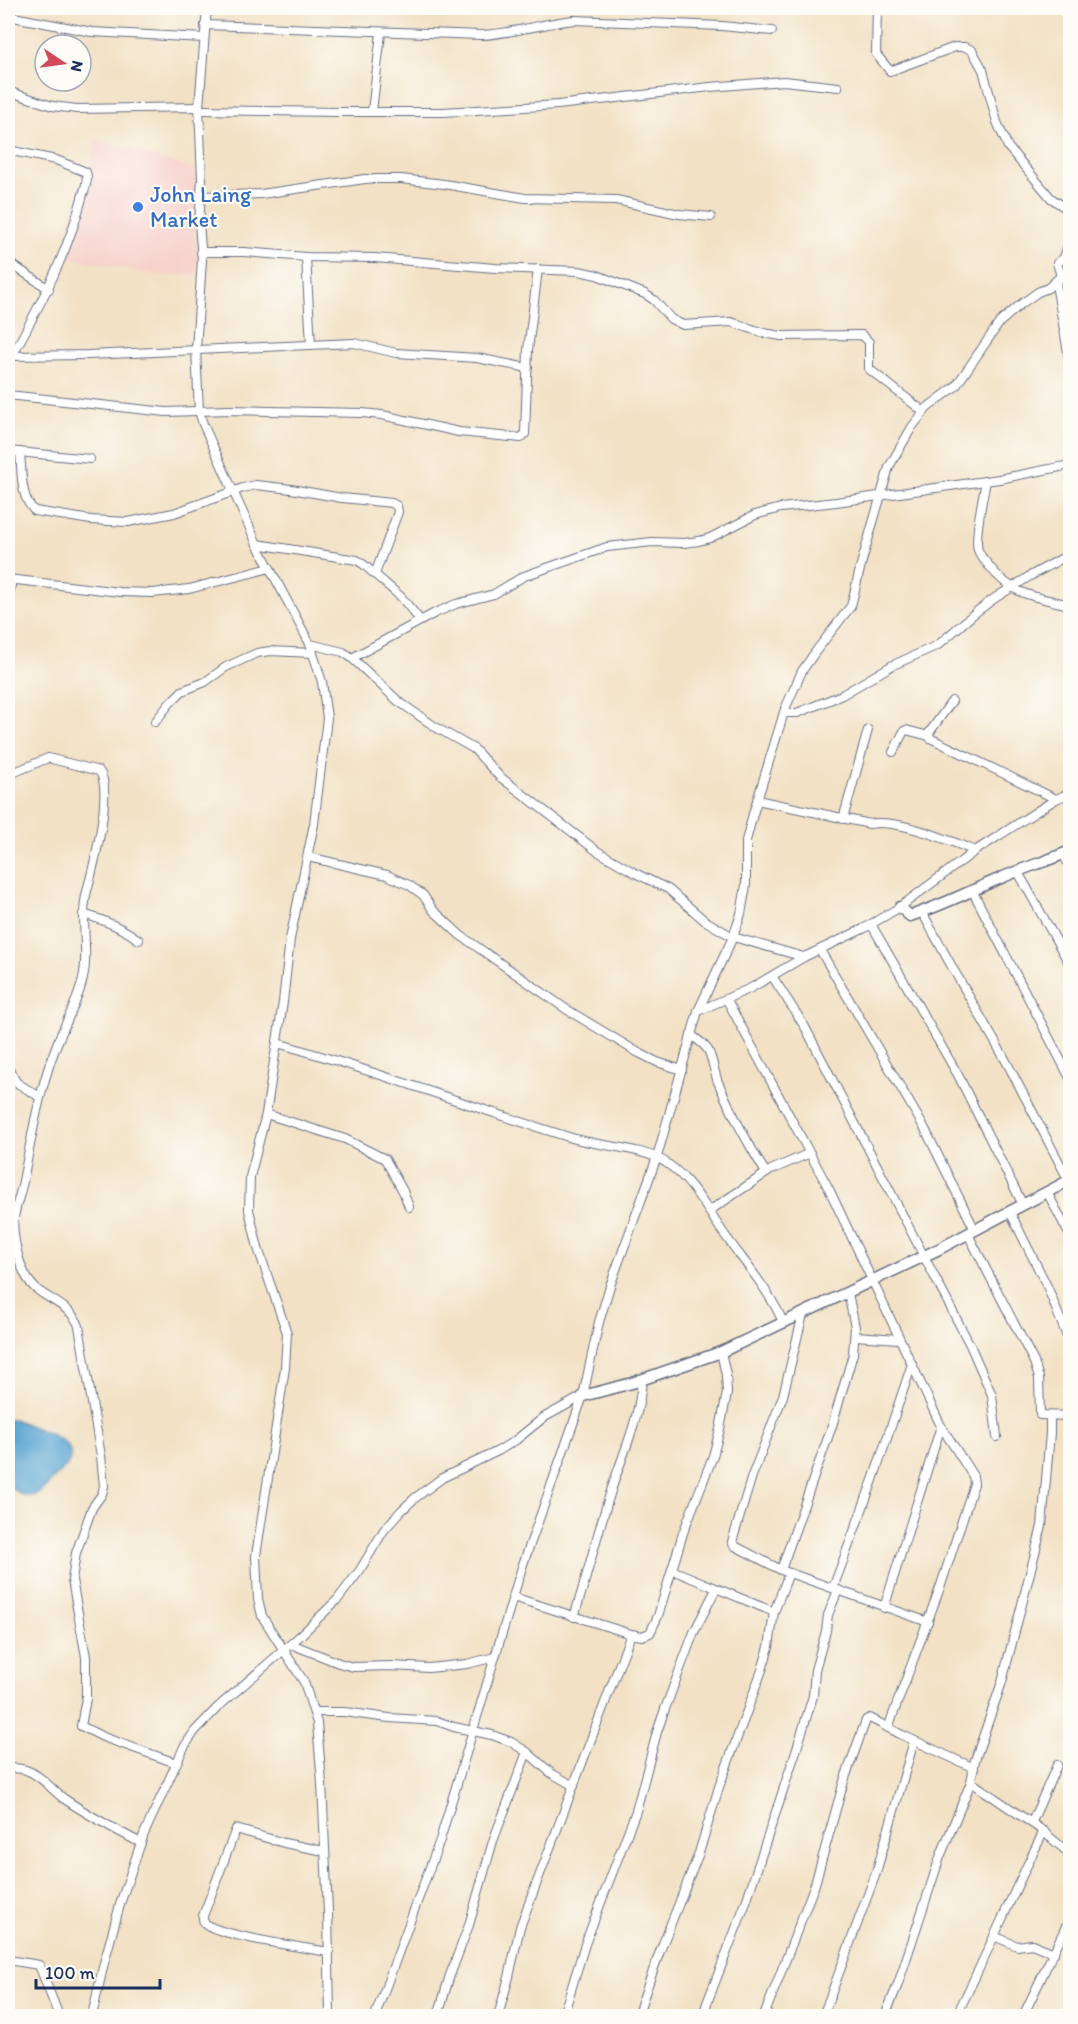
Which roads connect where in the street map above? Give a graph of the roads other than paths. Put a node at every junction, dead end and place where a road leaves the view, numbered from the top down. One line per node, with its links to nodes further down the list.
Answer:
1 (207, 8): 4 (street)
2 (877, 8): 14 (street)
3 (8, 16): 7 (street)
4 (205, 25): 6 (street); 7 (street)
5 (772, 31): 6 (street)
6 (381, 33): 11 (street)
7 (204, 38): 10 (street)
8 (838, 87): 11 (street)
9 (8, 91): 10 (street)
10 (200, 108): 11 (street); 13 (street)
11 (372, 112)
12 (8, 150): 22 (street)
13 (202, 196): 15 (street); 17 (street)
14 (1071, 211)
15 (711, 217)
16 (1071, 239): 21 (street)
17 (201, 252): 18 (street); 24 (street)
18 (306, 257): 20 (street); 23 (street)
19 (8, 262): 22 (street)
20 (538, 269): 27 (street); 30 (street)
21 (1060, 276): 26 (street); 30 (street)
22 (49, 289): 25 (street)
23 (311, 345): 24 (street); 27 (street)
24 (196, 350): 25 (street); 29 (street)
25 (10, 356)
26 (1071, 364)
27 (528, 368): 29 (street)
28 (8, 395): 29 (street)
29 (199, 411): 36 (street)
30 (924, 412): 37 (street)
31 (8, 451): 32 (street)
32 (20, 452): 33 (street); 36 (street)
33 (90, 459)
34 (1071, 465): 35 (street)
35 (986, 481): 37 (street); 43 (street)
36 (235, 492): 38 (street); 41 (street)
37 (880, 495): 46 (street); 51 (street)
38 (257, 543): 40 (street); 41 (street)
39 (1071, 554): 43 (street)
40 (270, 568): 42 (street); 47 (street)
41 (375, 574): 46 (street)
42 (10, 580): 44 (street)
43 (1013, 588): 45 (street); 51 (street)
44 (8, 600)
45 (1071, 605)
46 (420, 620): 49 (street)
47 (310, 644): 48 (street); 49 (street)
48 (313, 653): 52 (street); 63 (street)
49 (352, 658): 71 (street)
50 (952, 701): 54 (street)
51 (784, 713): 59 (street)
52 (155, 722)
53 (868, 730): 60 (street)
54 (929, 736): 55 (street); 58 (street)
55 (893, 752)
56 (8, 775): 69 (street)
57 (1071, 792): 58 (street)
58 (1056, 799): 61 (street)
59 (757, 801): 60 (street); 71 (street)
60 (843, 819): 61 (street)
61 (975, 851): 67 (street)
62 (1067, 853): 64 (street); 65 (street)
63 (308, 857): 80 (street); 82 (street)
64 (1071, 867)
65 (1018, 872): 66 (street); 75 (street)
66 (973, 892): 68 (street); 83 (street)
67 (900, 907): 68 (street); 70 (street)
68 (922, 912): 89 (street)
69 (83, 914): 72 (street); 84 (street)
70 (871, 924): 73 (street); 91 (street)
71 (733, 937): 74 (street); 78 (street)
72 (139, 940)
73 (820, 950): 74 (street); 96 (street)
74 (804, 957): 76 (street)
75 (1071, 965)
76 (772, 976): 77 (street); 98 (street)
77 (727, 1000): 78 (street); 86 (street)
78 (698, 1011): 79 (street)
79 (691, 1035): 82 (street); 88 (street)
80 (277, 1043): 85 (street); 87 (street)
81 (8, 1068): 84 (street)
82 (681, 1070): 87 (street)
83 (1071, 1078)
84 (40, 1097): 95 (street)
85 (266, 1114): 92 (street); 125 (street)
86 (810, 1153): 88 (street); 99 (street)
87 (657, 1157): 93 (street); 109 (street)
88 (766, 1173): 93 (street)
89 (1070, 1180): 90 (street)
90 (1047, 1192): 91 (street); 97 (street)
91 (1023, 1205): 94 (street)
92 (409, 1207)
93 (709, 1211): 102 (street)
94 (1010, 1212): 96 (street); 105 (street)
95 (10, 1231): 132 (street)
96 (971, 1232): 98 (street); 110 (street)
97 (1071, 1236)
98 (924, 1255): 99 (street); 113 (street)
99 (872, 1282): 100 (street); 104 (street)
100 (848, 1293): 101 (street); 103 (street)
101 (803, 1314): 102 (street); 115 (street)
102 (783, 1322): 106 (street)
103 (855, 1336): 104 (street); 115 (street)
104 (899, 1339): 107 (street)
105 (1071, 1344)
106 (721, 1352): 108 (street); 114 (street)
107 (912, 1364): 112 (street); 117 (street)
108 (642, 1379): 109 (street); 121 (street)
109 (583, 1395): 118 (street); 124 (street)
110 (1050, 1416): 111 (street); 135 (street)
111 (1071, 1416)
112 (941, 1426): 119 (street); 122 (street)
113 (997, 1437)
114 (672, 1570): 116 (street); 123 (street)
115 (785, 1571): 117 (street); 120 (street)
116 (716, 1589): 120 (street); 154 (street)
117 (836, 1589): 119 (street); 156 (street)
118 (513, 1597): 121 (street); 126 (street)
119 (884, 1608): 122 (street)
120 (774, 1612): 155 (street)
121 (574, 1617): 123 (street)
122 (928, 1622): 128 (street)
123 (631, 1634): 137 (street)
124 (291, 1644): 125 (street); 126 (street)
125 (282, 1650): 127 (street); 132 (street)
126 (495, 1657): 129 (street)
127 (315, 1712): 129 (street); 141 (street)
128 (888, 1728): 130 (street); 157 (street)
129 (474, 1731): 131 (street); 151 (street)
130 (914, 1741): 135 (street); 158 (street)
131 (527, 1752): 137 (street); 152 (street)
132 (176, 1763): 140 (street)
133 (1057, 1766): 138 (street)
134 (8, 1768): 140 (street)
135 (974, 1768): 136 (street)
136 (971, 1782): 138 (street); 159 (street)
137 (574, 1786): 153 (street)
138 (1032, 1822): 139 (street)
139 (1044, 1831): 142 (street); 144 (street)
140 (141, 1843): 149 (street)
141 (324, 1851): 145 (street); 145 (street)
142 (1071, 1854)
143 (1071, 1918): 146 (street)
144 (994, 1936): 146 (street); 160 (street)
145 (329, 1952): 150 (street)
146 (1054, 1953): 161 (street)
147 (8, 1960): 148 (street)
148 (60, 2016)
149 (92, 2016)
150 (330, 2016)
151 (375, 2016)
152 (438, 2016)
153 (498, 2016)
154 (563, 2016)
155 (637, 2016)
156 (703, 2016)
157 (764, 2016)
158 (823, 2016)
159 (885, 2016)
160 (956, 2016)
161 (1023, 2016)

